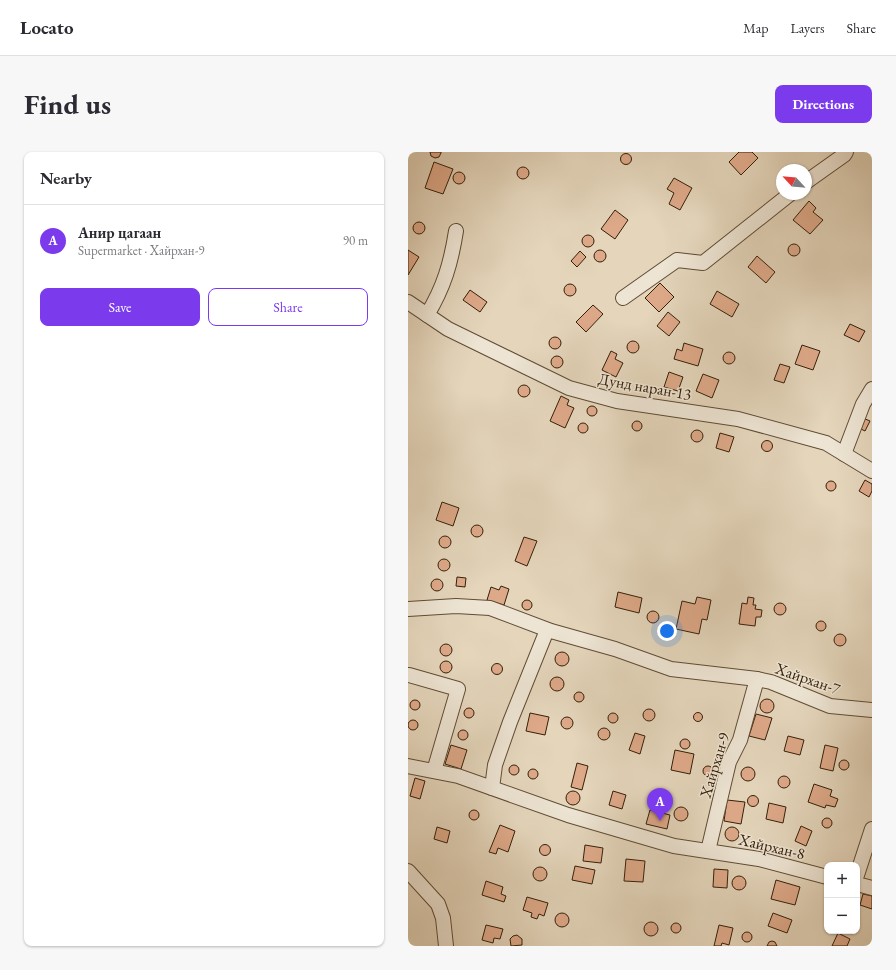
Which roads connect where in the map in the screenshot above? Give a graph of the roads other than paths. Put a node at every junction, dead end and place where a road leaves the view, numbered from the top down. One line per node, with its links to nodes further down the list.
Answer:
1 (846, 152): 2 (street)
2 (812, 178)
3 (782, 200): 5 (street)
4 (456, 231): 7 (street)
5 (623, 298)
6 (408, 302): 7 (street, Дунд наран-13)
7 (427, 315): 9 (street, Дунд наран-13)
8 (872, 389): 9 (street)
9 (844, 454): 10 (street, Дунд наран-13)
10 (872, 471)
11 (408, 609): 12 (street)
12 (547, 630): 14 (street); 18 (street)
13 (408, 675): 17 (street)
14 (756, 679): 15 (street, Хайрхан-7); 20 (street, Хайрхан-9)
15 (872, 710)
16 (408, 766): 17 (street)
17 (434, 771): 18 (street)
18 (492, 788): 20 (street)
19 (872, 829): 21 (street)
20 (708, 850): 23 (street, Хайрхан-8)
21 (860, 866)
22 (408, 871): 26 (street)
23 (824, 876)
24 (860, 885): 25 (street)
25 (872, 888)
26 (446, 946)

